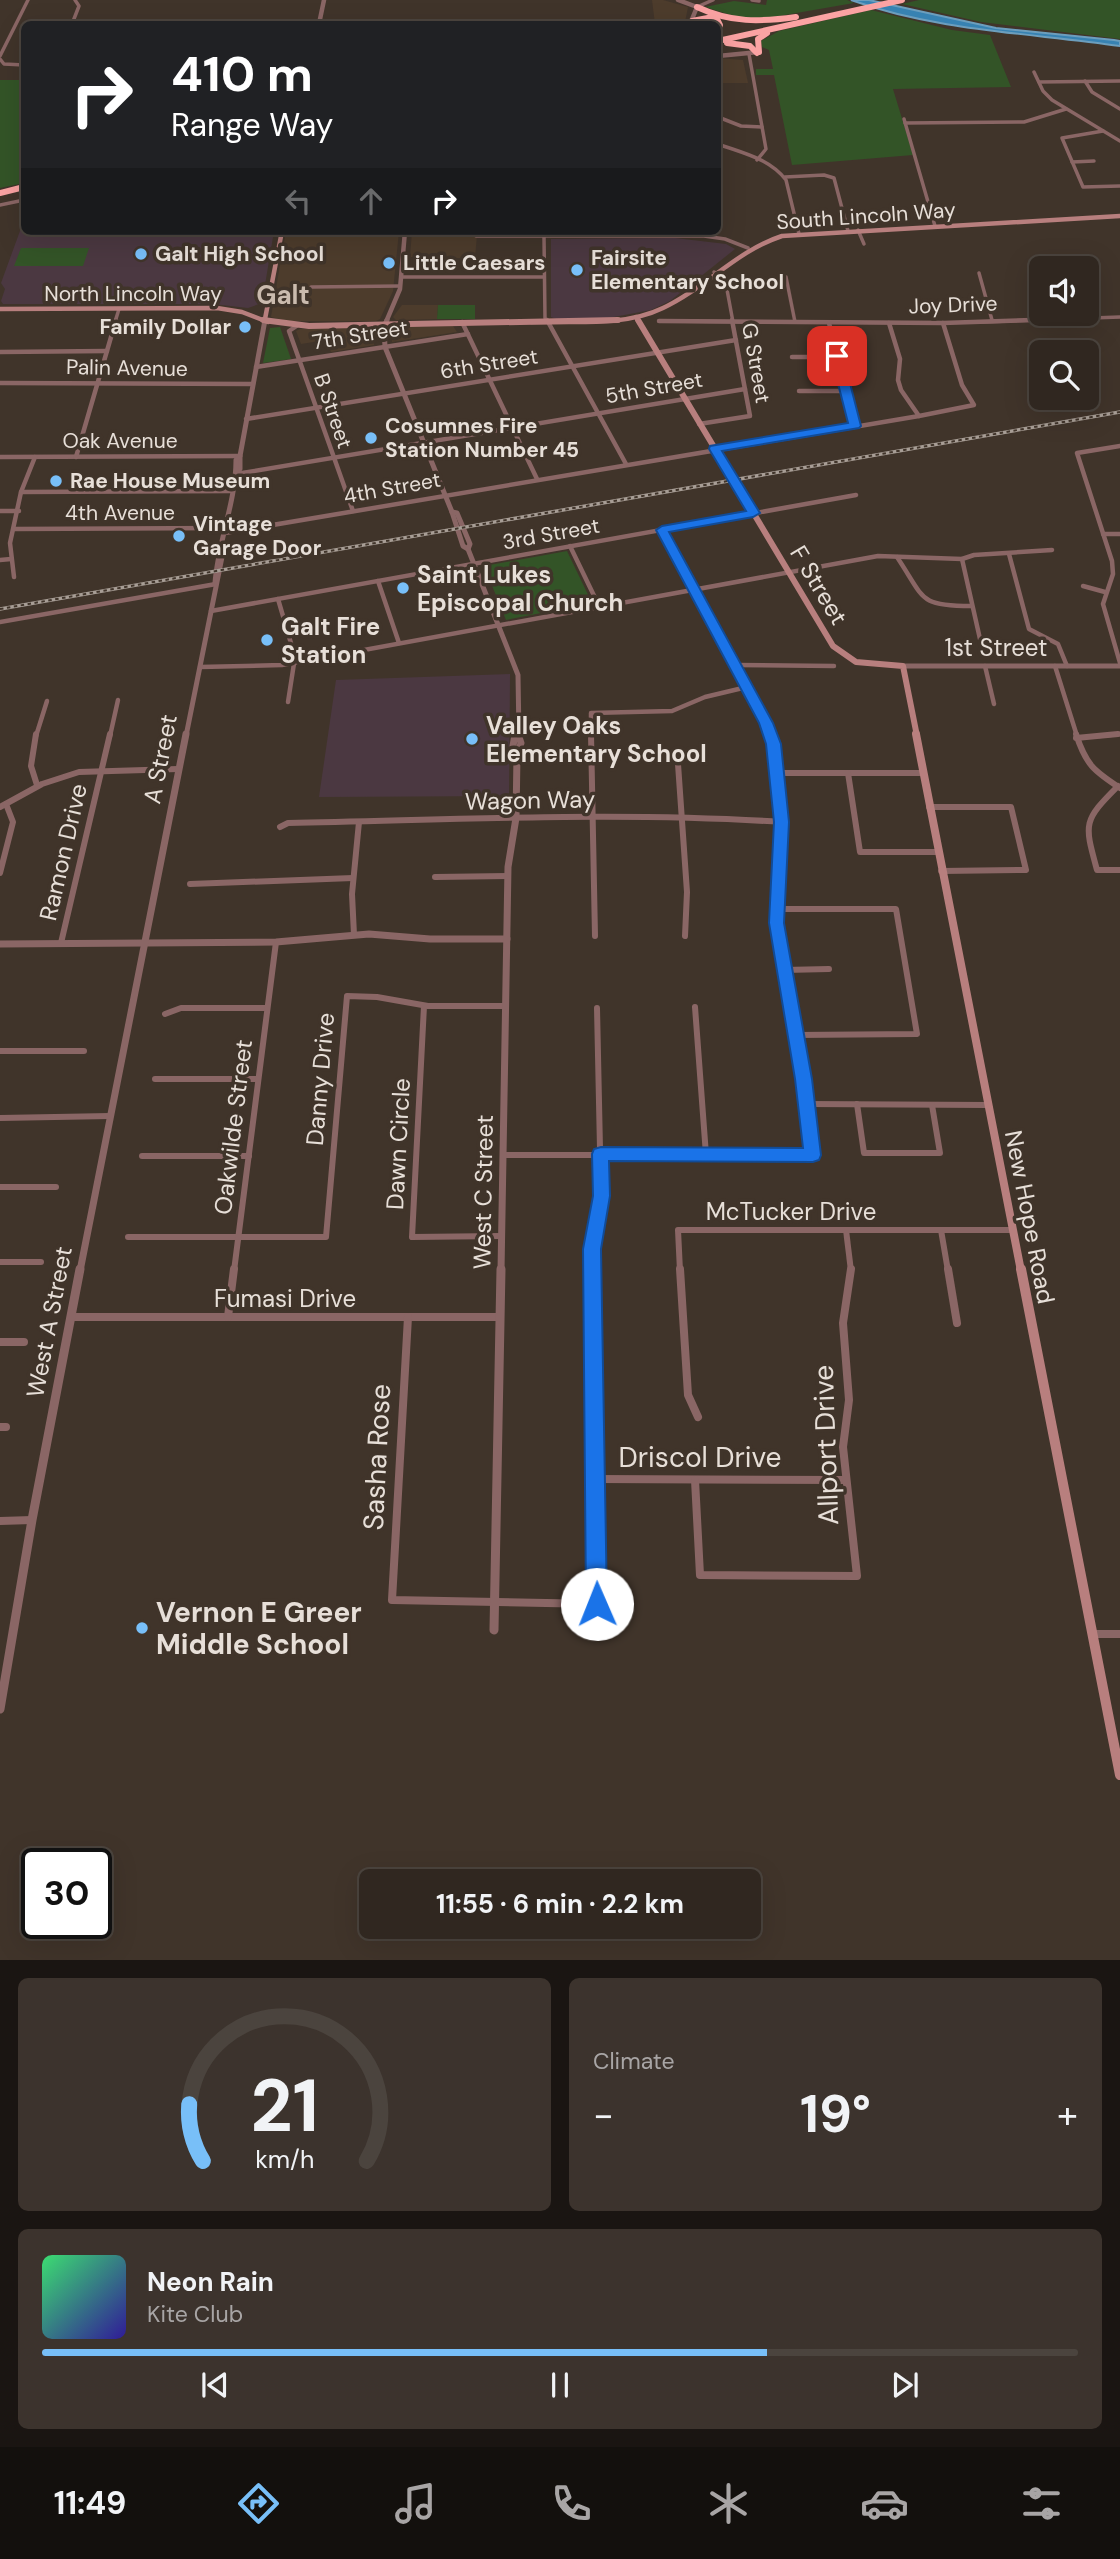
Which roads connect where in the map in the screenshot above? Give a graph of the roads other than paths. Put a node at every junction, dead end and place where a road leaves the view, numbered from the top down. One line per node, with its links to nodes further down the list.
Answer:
1 (28, 0): 26 (street)
2 (75, 0): 13 (street)
3 (324, 0): 14 (street)
4 (678, 0): 10 (street)
5 (713, 0): 10 (street)
6 (752, 0): 9 (street)
7 (876, 0): 11 (highway)
8 (902, 0): 18 (highway)
9 (760, 1)
10 (697, 7): 12 (highway); 15 (street)
11 (806, 16): 12 (highway); 19 (highway)
12 (716, 17): 16 (highway); 17 (highway)
13 (73, 21)
14 (320, 21)
15 (691, 21)
16 (699, 21)
17 (718, 21)
18 (787, 26): 20 (highway); 23 (highway)
19 (721, 32)
20 (721, 41)
21 (721, 42): 23 (highway)
22 (768, 51): 23 (street)
23 (758, 53): 24 (street)
24 (749, 54): 25 (street); 35 (street)
25 (721, 56)
26 (0, 58): 27 (street)
27 (21, 65)
28 (1034, 72): 31 (street)
29 (1085, 81): 30 (street); 31 (street); 33 (street)
30 (1120, 81)
31 (1039, 82): 32 (street)
32 (1066, 109): 36 (street); 51 (street)
33 (1120, 109)
34 (721, 118): 35 (street)
35 (762, 127): 39 (street)
36 (1103, 131): 37 (street); 41 (street)
37 (1120, 141)
38 (721, 145): 39 (street)
39 (757, 160): 42 (street)
40 (1094, 161): 41 (street)
41 (1072, 162): 43 (street)
42 (785, 177): 53 (street); 54 (street)
43 (1120, 186)
44 (21, 189): 46 (highway)
45 (21, 190): 47 (highway)
46 (0, 193)
47 (0, 199)
48 (21, 201): 49 (street)
49 (0, 205)
50 (1120, 216): 51 (main road, South Lincoln Way)
51 (935, 226): 52 (main road, South Lincoln Way)
52 (858, 230): 53 (main road, South Lincoln Way); 61 (street)
53 (848, 231): 54 (main road, South Lincoln Way)
54 (799, 233): 62 (main road, South Lincoln Way)
55 (281, 235): 70 (main road, A Street)
56 (405, 235): 65 (street)
57 (486, 235): 59 (street)
58 (526, 235): 60 (street)
59 (476, 236)
60 (544, 237): 62 (street); 66 (street)
61 (864, 244)
62 (748, 248): 63 (main road, South Lincoln Way)
63 (714, 272): 74 (main road, South Lincoln Way); 77 (street, G Street)
64 (979, 273): 78 (street)
65 (401, 277): 66 (street); 68 (street)
66 (544, 277): 79 (street)
67 (786, 277): 82 (street)
68 (400, 286): 69 (street); 86 (street)
69 (311, 287)
70 (268, 303): 73 (main road); 76 (main road, A Street)
71 (0, 309): 72 (main road, North Lincoln Way)
72 (119, 309): 73 (main road, North Lincoln Way); 91 (street)
73 (242, 312): 76 (main road, North Lincoln Way)
74 (636, 317): 79 (main road, South Lincoln Way); 93 (main road, F Street)
75 (1120, 317): 78 (street, Joy Drive)
76 (265, 319): 86 (main road, South Lincoln Way); 87 (main road, South Lincoln Way); 97 (street, A Street)
77 (733, 320): 80 (street, Joy Drive); 82 (street, Joy Drive); 89 (street, G Street)
78 (992, 320): 85 (street, Joy Drive)
79 (548, 321): 81 (main road, South Lincoln Way); 98 (street)
80 (659, 321)
81 (462, 322): 86 (main road, South Lincoln Way); 88 (street)
82 (795, 322): 83 (street, Joy Drive)
83 (829, 323): 84 (street, Joy Drive); 94 (street)
84 (889, 323): 85 (street, Joy Drive); 110 (street)
85 (943, 323): 110 (street, 4th Street)
86 (385, 324): 87 (main road, South Lincoln Way); 90 (street)
87 (298, 325): 96 (street, B Street)
88 (468, 334): 90 (street, 7th Street); 99 (street)
89 (736, 340): 93 (street, 6th Street); 103 (street, G Street)
90 (384, 347): 96 (street, 7th Street); 106 (street, West C Street)
91 (107, 351): 92 (street); 101 (street)
92 (0, 352)
93 (657, 352): 98 (street, 6th Street); 107 (main road, F Street)
94 (837, 356): 95 (street); 105 (street)
95 (792, 357)
96 (299, 360): 97 (street, 7th Street); 108 (street, B Street)
97 (256, 366): 102 (street, A Street)
98 (573, 366): 99 (street, 6th Street); 109 (street)
99 (489, 380): 106 (street, 6th Street); 114 (street)
100 (0, 383): 101 (street, Palin Avenue)
101 (98, 383): 102 (street, Palin Avenue); 121 (street)
102 (253, 384): 111 (street, A Street)
103 (745, 389): 107 (street, 5th Street); 112 (street, G Street)
104 (799, 391): 105 (street)
105 (845, 391): 113 (street)
106 (403, 394): 108 (street, 6th Street); 115 (street, West C Street)
107 (685, 399): 109 (street, 5th Street); 112 (main road, F Street)
108 (316, 408): 111 (street, 6th Street); 122 (street, B Street)
109 (599, 414): 114 (street, 5th Street); 123 (street)
110 (919, 416): 113 (street, 4th Street)
111 (246, 419): 118 (street, A Street)
112 (699, 424): 117 (main road, F Street)
113 (855, 426): 117 (street, 4th Street)
114 (512, 428): 115 (street, 5th Street); 125 (street)
115 (424, 443): 122 (street, 5th Street); 128 (street, West C Street)
116 (1120, 446): 137 (street)
117 (715, 449): 123 (street, 4th Street); 133 (main road, F Street)
118 (240, 456): 121 (street, Oak Avenue); 124 (street, A Street)
119 (0, 457): 120 (street, Oak Avenue)
120 (36, 457): 121 (street, Oak Avenue); 127 (street)
121 (76, 457)
122 (333, 458): 124 (street, 5th Street); 132 (street, B Street)
123 (626, 464): 125 (street, 4th Street)
124 (236, 474): 126 (street, A Street)
125 (537, 479): 128 (street, 4th Street)
126 (233, 491): 127 (street); 135 (street, A Street)
127 (21, 492): 130 (street)
128 (446, 495): 132 (street, 4th Street); 146 (street, West C Street)
129 (856, 495): 133 (street, 3rd Street)
130 (19, 510): 131 (street); 134 (street)
131 (0, 511)
132 (353, 511): 135 (street, 4th Street)
133 (753, 513): 136 (street, 3rd Street); 147 (main road, F Street)
134 (14, 529): 135 (street, 4th Avenue); 143 (street)
135 (226, 530): 150 (street, A Street)
136 (662, 530): 139 (street, 3rd Street); 152 (street)
137 (1104, 534): 138 (street); 153 (street)
138 (1120, 534)
139 (570, 546): 146 (street, 3rd Street); 155 (street)
140 (1052, 550): 141 (street)
141 (1009, 554): 144 (street); 170 (street)
142 (897, 557): 144 (street); 147 (street); 156 (street)
143 (10, 559): 145 (street); 148 (street)
144 (962, 559): 156 (street)
145 (0, 560)
146 (474, 564): 149 (street, 3rd Street); 159 (street, West C Street)
147 (788, 572): 152 (street); 166 (main road, F Street)
148 (14, 577)
149 (378, 581): 154 (street, 3rd Street); 161 (street)
150 (216, 584): 157 (street, A Street); 158 (street)
151 (1083, 586): 153 (street)
152 (694, 588): 155 (street); 164 (street)
153 (1105, 592): 163 (street)
154 (278, 599): 157 (street, 3rd Street); 162 (street)
155 (599, 606): 159 (street)
156 (971, 606): 160 (street)
157 (211, 611): 171 (street, A Street)
158 (0, 622)
159 (499, 624): 161 (street); 190 (street, West C Street)
160 (980, 639)
161 (399, 643): 162 (street)
162 (294, 663): 171 (street); 175 (street)
163 (1120, 664): 170 (street, 1st Street)
164 (735, 665): 165 (street); 172 (street)
165 (834, 666)
166 (873, 666): 167 (main road, 1st Street)
167 (903, 666): 168 (street, 1st Street); 184 (main road, New Hope Road)
168 (985, 666): 169 (street, 1st Street); 176 (street)
169 (1055, 666): 170 (street, 1st Street); 178 (street)
170 (1067, 666)
171 (200, 667): 180 (street, A Street)
172 (747, 687): 182 (street); 189 (street)
173 (47, 701): 185 (street)
174 (118, 701): 181 (street, Ramon Drive)
175 (288, 702)
176 (994, 704)
177 (1120, 734): 178 (street)
178 (1076, 738): 186 (street)
179 (678, 764): 191 (street)
180 (178, 769): 181 (street); 210 (street, A Street)
181 (102, 770): 185 (street); 209 (street, Ramon Drive)
182 (777, 773): 183 (street); 193 (street)
183 (848, 773): 184 (street); 195 (street)
184 (924, 773): 188 (main road, New Hope Road)
185 (37, 785): 187 (street)
186 (1119, 787): 197 (street)
187 (3, 805): 198 (street)
188 (929, 807): 195 (main road, New Hope Road); 196 (street)
189 (593, 817): 190 (street, Wagon Way); 191 (street, Wagon Way); 205 (street)
190 (516, 818): 192 (street, Wagon Way); 199 (street, West C Street)
191 (682, 818): 193 (street, Wagon Way); 206 (street)
192 (359, 821): 194 (street, Wagon Way); 201 (street)
193 (782, 822): 203 (street)
194 (279, 827)
195 (938, 852): 196 (main road, New Hope Road)
196 (941, 870): 228 (main road, New Hope Road)
197 (1120, 870)
198 (0, 873)
199 (508, 876): 200 (street); 207 (street, West C Street)
200 (435, 877)
201 (353, 878): 202 (street); 204 (street)
202 (190, 884)
203 (776, 909): 213 (street); 220 (street)
204 (354, 934): 207 (street); 208 (street)
205 (595, 936)
206 (685, 936)
207 (507, 939): 215 (street, West C Street)
208 (276, 942): 210 (street); 217 (street, Oakwilde Street)
209 (61, 943): 210 (street); 211 (street)
210 (144, 943): 229 (street, West A Street)
211 (0, 944)
212 (829, 969): 213 (street)
213 (784, 970): 220 (street)
214 (424, 1006): 215 (street, Danny Drive); 241 (street, Dawn Circle); 243 (street, Danny Drive)
215 (506, 1006): 231 (street, West C Street)
216 (695, 1007): 233 (street)
217 (267, 1008): 219 (street); 224 (street, Oakwilde Street)
218 (597, 1008): 232 (street)
219 (165, 1014)
220 (796, 1035): 225 (street)
221 (0, 1051): 222 (street)
222 (85, 1051)
223 (155, 1079): 224 (street)
224 (258, 1079): 235 (street, Oakwilde Street)
225 (806, 1104): 226 (street); 233 (street)
226 (857, 1104): 227 (street); 227 (street)
227 (932, 1105): 228 (street)
228 (988, 1105): 240 (main road, New Hope Road)
229 (110, 1116): 230 (street); 249 (street, West A Street)
230 (0, 1118)
231 (503, 1154): 232 (street); 241 (street, West C Street)
232 (601, 1154): 233 (street); 254 (street)
233 (706, 1154)
234 (142, 1156): 235 (street)
235 (249, 1156): 243 (street, Oakwilde Street)
236 (0, 1187): 237 (street)
237 (56, 1187)
238 (846, 1230): 239 (street, McTucker Drive); 253 (street, McTucker Drive); 256 (street, Allport Drive)
239 (941, 1230): 240 (street, McTucker Drive); 250 (street)
240 (1013, 1230): 261 (main road, New Hope Road)
241 (501, 1236): 248 (street, West C Street)
242 (128, 1237): 243 (street)
243 (238, 1237): 246 (street, Oakwilde Street)
244 (0, 1262): 245 (street)
245 (41, 1262)
246 (228, 1317): 247 (street, Fumasi Drive); 249 (street, Fumasi Drive)
247 (408, 1317): 248 (street, Fumasi Drive); 259 (street, Sasha Rose)
248 (500, 1317): 259 (street, West C Street)
249 (71, 1318): 257 (street, West A Street)
250 (957, 1323)
251 (0, 1342): 252 (street)
252 (23, 1342)
253 (698, 1417)
254 (595, 1479): 255 (street, Driscol Drive); 259 (street)
255 (695, 1480): 256 (street, Driscol Drive); 256 (street, Allport Drive)
256 (846, 1480)
257 (32, 1520): 258 (street); 263 (street, West A Street)
258 (0, 1521)
259 (494, 1602): 260 (street, West C Street)
260 (494, 1630)
261 (1092, 1634): 262 (street); 264 (main road, New Hope Road)
262 (1120, 1634)
263 (0, 1709)
264 (1120, 1775)

